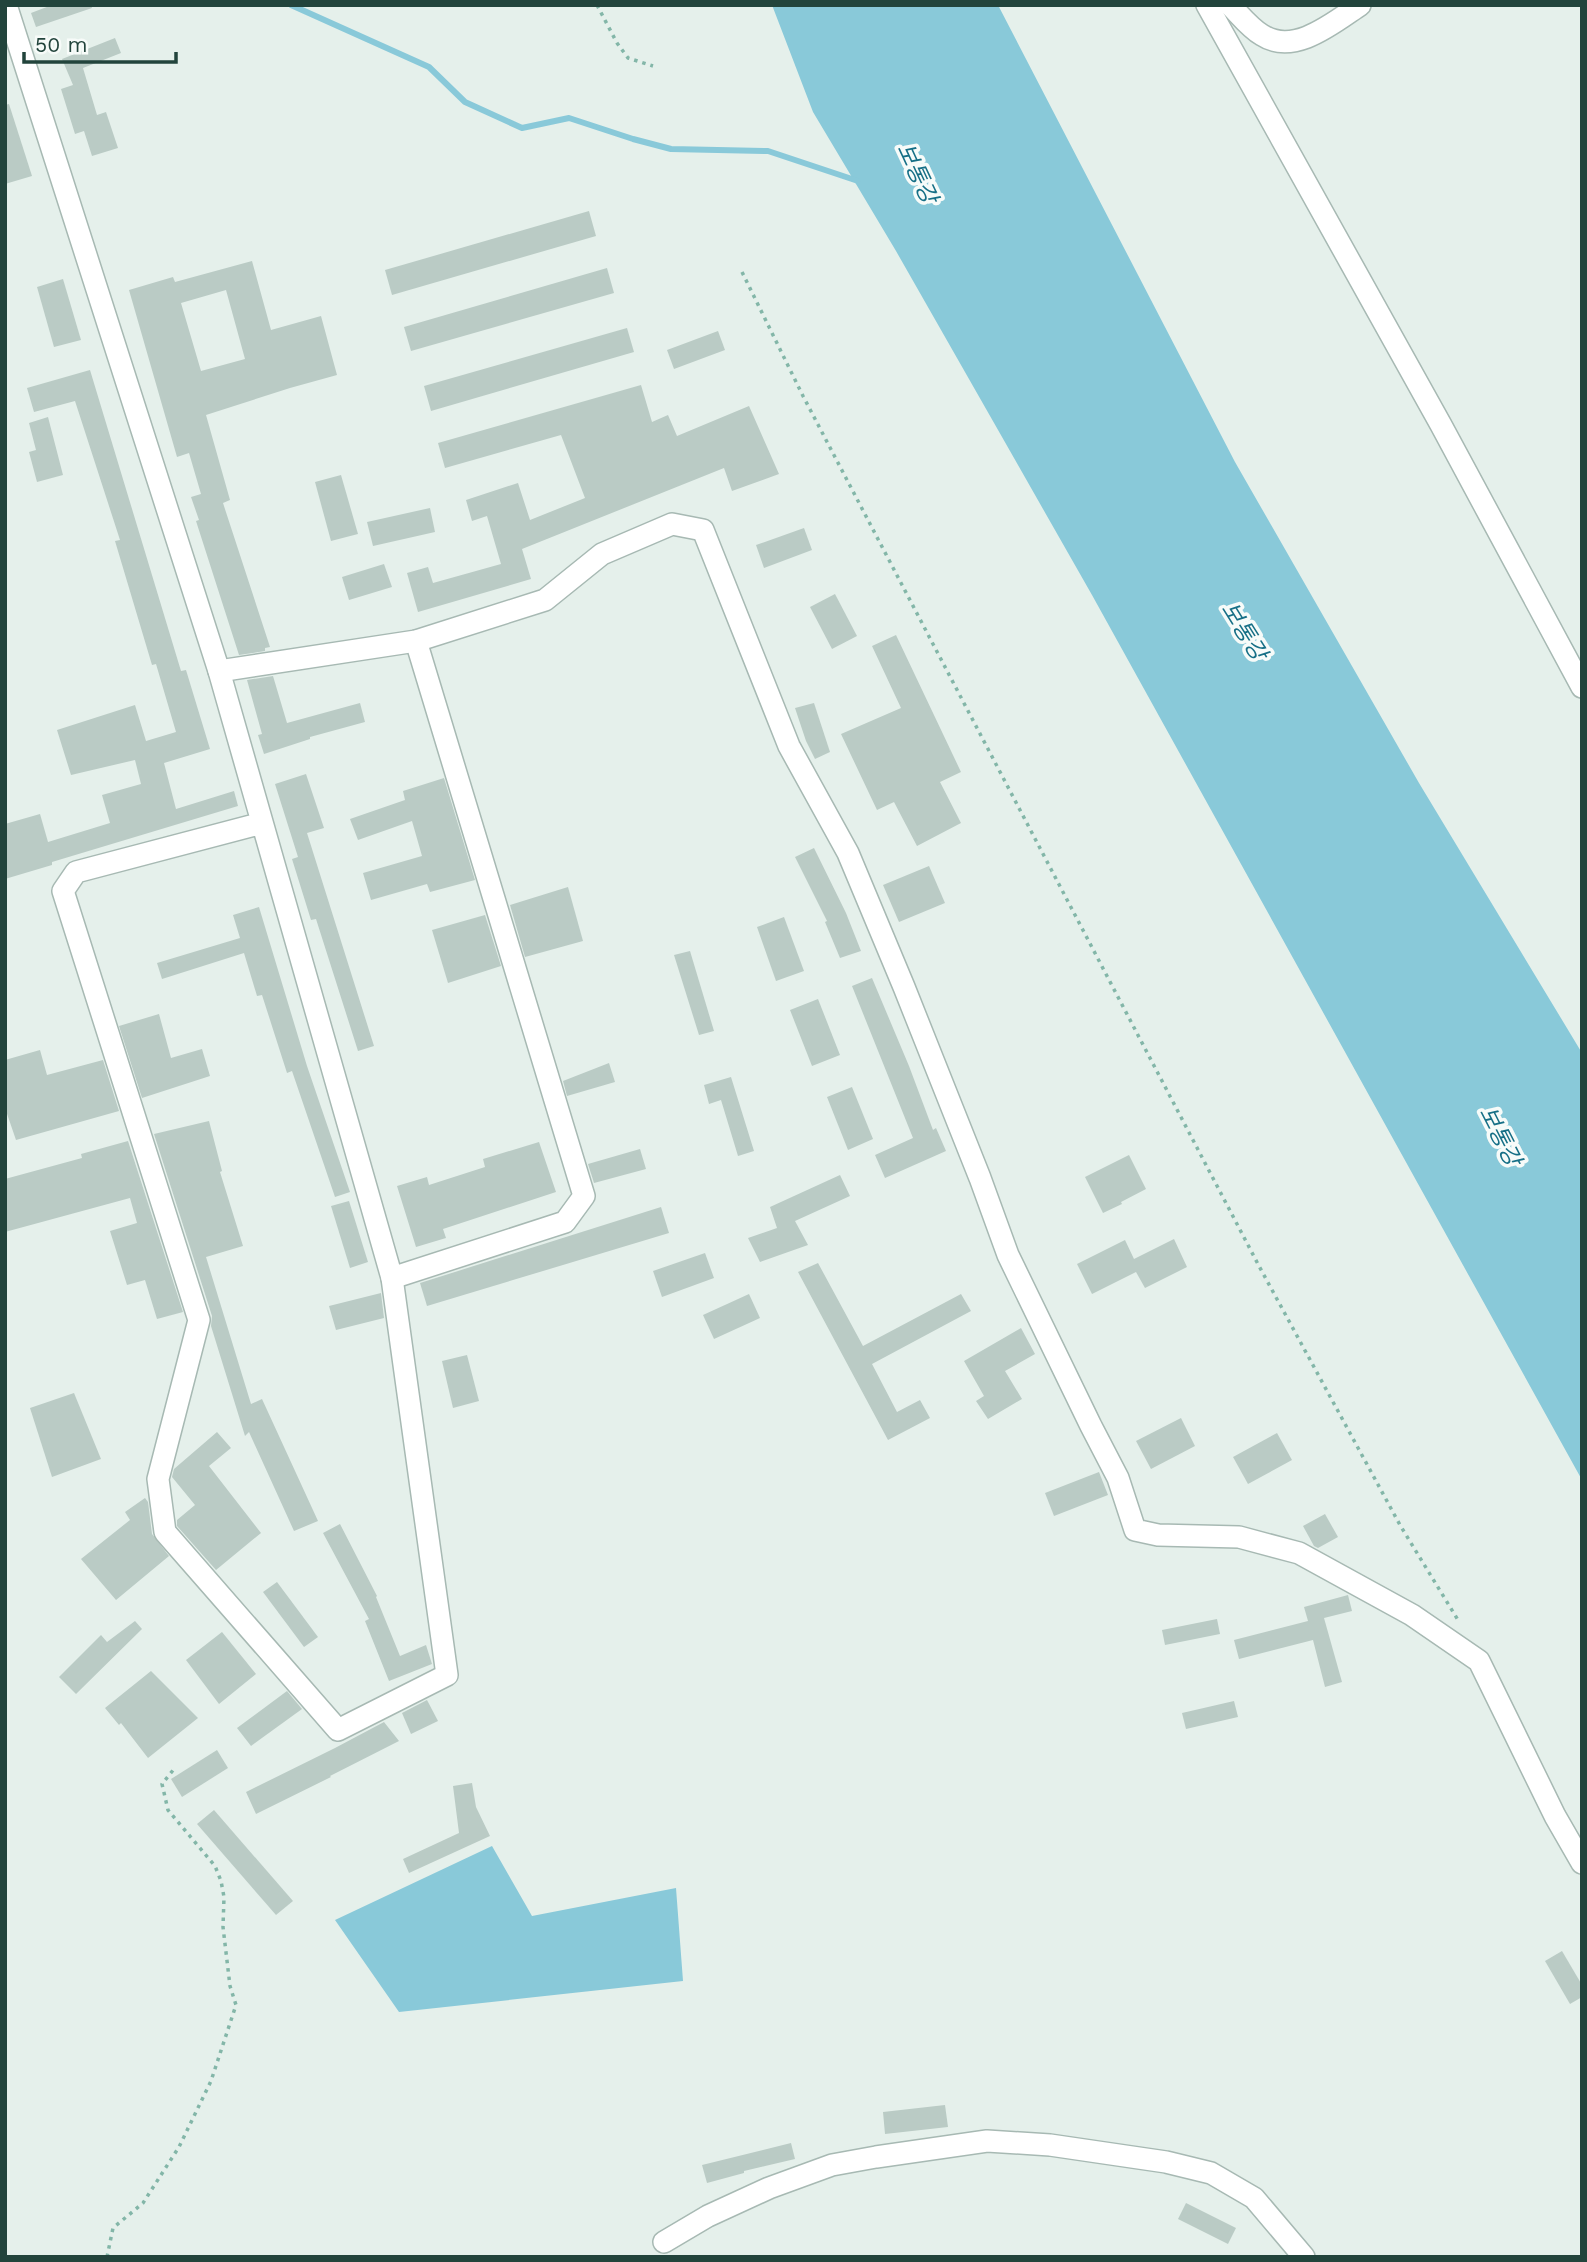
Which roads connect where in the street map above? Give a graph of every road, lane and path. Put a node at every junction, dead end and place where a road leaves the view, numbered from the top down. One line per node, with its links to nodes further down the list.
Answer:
1 (6, 5): 9 (street)
2 (597, 5): 6 (path)
3 (1207, 5): 10 (street)
4 (1230, 5): 5 (street)
5 (1360, 5)
6 (653, 66)
7 (742, 272): 13 (path)
8 (416, 641): 9 (street); 12 (street); 15 (street)
9 (219, 671): 11 (street)
10 (1582, 687)
11 (262, 823): 12 (street); 12 (street)
12 (392, 1278)
13 (1461, 1625)
14 (174, 1769): 17 (path)
15 (1582, 1863)
16 (664, 2242): 18 (street)
17 (107, 2257)
18 (1304, 2257)

